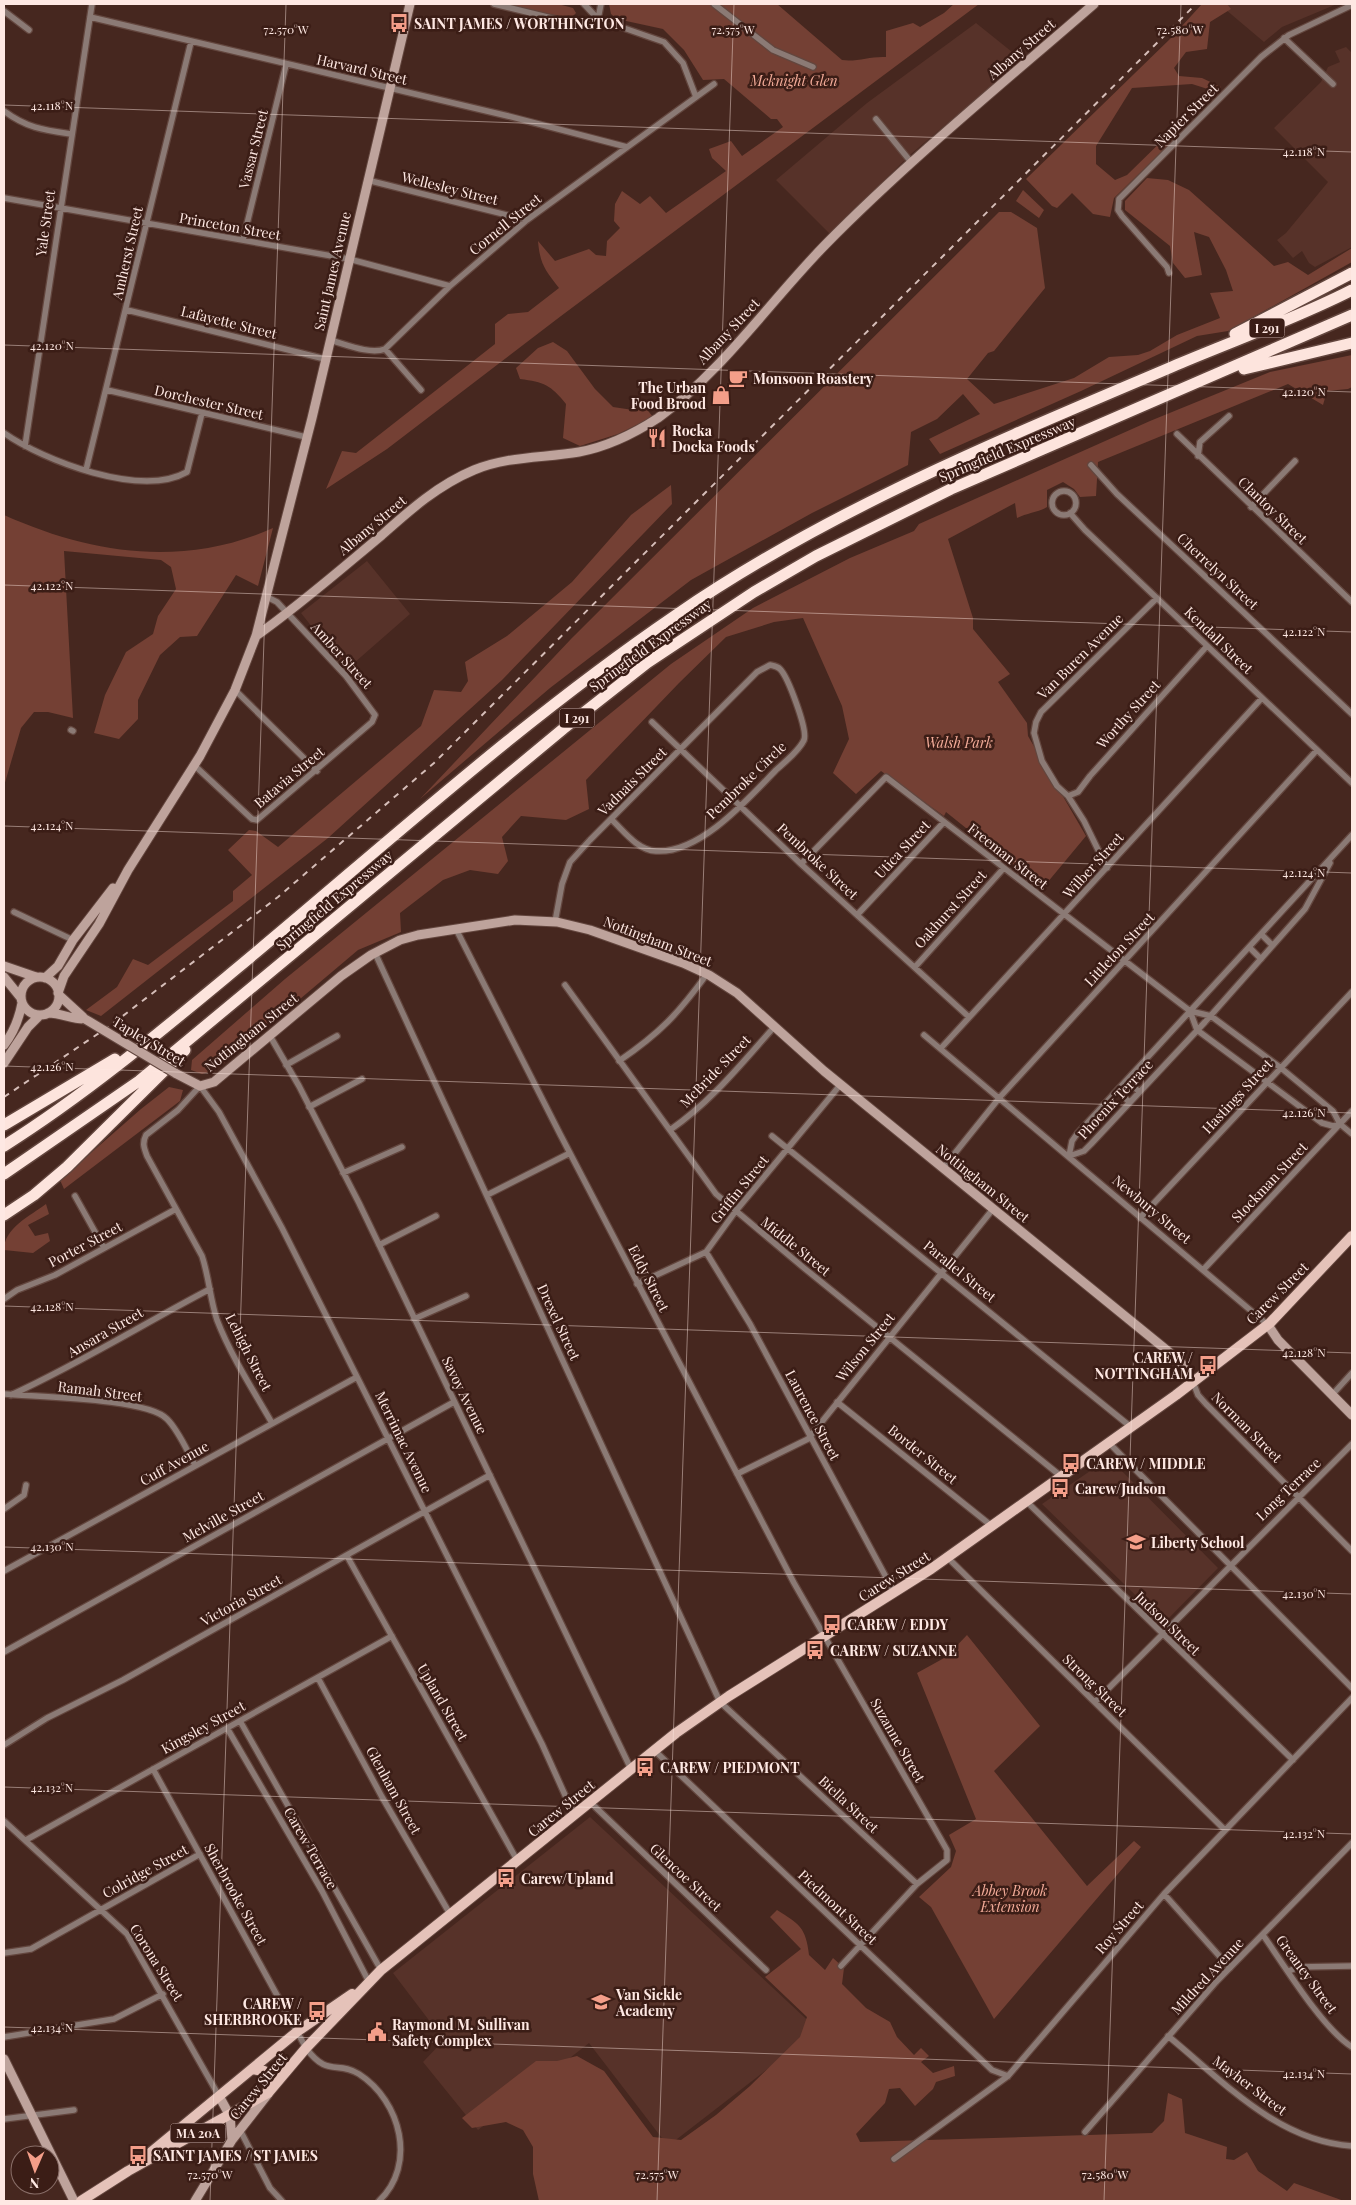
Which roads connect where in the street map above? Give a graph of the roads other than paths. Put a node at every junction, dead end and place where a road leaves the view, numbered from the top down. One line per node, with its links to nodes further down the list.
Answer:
1 (92, 4): 10 (street, Yale Street)
2 (410, 4): 19 (main road, Saint James Avenue)
3 (494, 4): 11 (street)
4 (584, 4): 11 (street)
5 (601, 4): 11 (street)
6 (714, 4): 16 (street)
7 (1094, 4): 25 (main road, Albany Street)
8 (1352, 5): 13 (street, Napier Street)
9 (4, 11): 12 (street)
10 (90, 18): 14 (street, Harvard Street); 23 (street, Yale Street)
11 (598, 19): 20 (street)
12 (29, 30)
13 (1284, 38): 18 (street); 33 (street, Napier Street)
14 (191, 42): 15 (street, Harvard Street); 30 (street, Amherst Street)
15 (286, 65): 19 (street, Harvard Street); 31 (street, Vassar Street)
16 (813, 67)
17 (714, 84): 20 (street, Cornell Street)
18 (1333, 84)
19 (390, 88): 24 (street, Harvard Street); 26 (main road, Saint James Avenue)
20 (696, 97): 24 (street, Cornell Street)
21 (4, 111): 23 (street)
22 (876, 119): 25 (street)
23 (71, 134): 28 (street, Yale Street)
24 (627, 147): 29 (street, Cornell Street)
25 (911, 162): 62 (main road, Albany Street)
26 (367, 180): 29 (street, Wellesley Street); 32 (main road, Saint James Avenue)
27 (4, 198): 28 (street, Princeton Street)
28 (60, 208): 30 (street, Princeton Street); 52 (street, Yale Street)
29 (527, 220): 35 (street, Cornell Street)
30 (146, 224): 31 (street, Princeton Street); 37 (street, Amherst Street)
31 (244, 240): 32 (street, Princeton Street)
32 (349, 259): 35 (street, Princeton Street); 39 (main road, Saint James Avenue)
33 (1169, 272)
34 (1352, 273): 43 (highway)
35 (450, 286): 41 (street, Cornell Street)
36 (1352, 290): 43 (highway, Springfield Expressway / I 291)
37 (127, 310): 42 (street, Lafayette Street); 45 (street, Amherst Street)
38 (1352, 314): 44 (highway, Springfield Expressway / I 291)
39 (330, 340): 41 (street); 42 (main road, Saint James Avenue)
40 (1352, 343): 44 (highway)
41 (385, 349): 46 (street)
42 (325, 359): 51 (main road, Saint James Avenue)
43 (1181, 364): 113 (highway, Springfield Expressway / I 291)
44 (1220, 374): 111 (highway, Springfield Expressway / I 291)
45 (106, 390): 47 (street, Dorchester Street); 56 (street, Amherst Street)
46 (421, 390)
47 (202, 413): 51 (street, Dorchester Street); 56 (street)
48 (1229, 416): 53 (street)
49 (4, 434): 52 (street)
50 (1177, 434): 53 (street, Clantoy Street)
51 (306, 437): 59 (main road, Saint James Avenue)
52 (25, 446): 56 (street)
53 (1198, 456): 57 (street, Clantoy Street)
54 (1294, 461): 57 (street)
55 (1091, 465): 68 (street, Cherrelyn Street)
56 (86, 470)
57 (1252, 507): 61 (street, Clantoy Street)
58 (1070, 513): 58 (street, Kendall Street); 60 (street, Kendall Street)
59 (267, 597): 62 (street, Amber Street); 63 (main road, Saint James Avenue)
60 (1157, 598): 64 (street, Kendall Street); 76 (street, Van Buren Avenue)
61 (1352, 602)
62 (287, 613): 63 (main road, Albany Street); 69 (street, Amber Street)
63 (256, 636): 66 (main road, Saint James Avenue)
64 (1207, 646): 67 (street, Kendall Street); 76 (street, Worthy Street)
65 (754, 674): 71 (street, Vadnais Street); 77 (street, Pembroke Circle)
66 (235, 690): 73 (main road, Saint James Avenue); 74 (street)
67 (1262, 698): 72 (street, Kendall Street); 83 (street, Wilber Street)
68 (1352, 714)
69 (375, 715): 74 (street, Batavia Street)
70 (652, 722): 71 (street, Pembroke Street)
71 (681, 750): 77 (street, Pembroke Street); 78 (street, Vadnais Street)
72 (1317, 750): 75 (street, Kendall Street); 97 (street, Littleton Street)
73 (194, 765): 74 (street, Batavia Street); 85 (main road, Saint James Avenue)
74 (317, 771)
75 (1352, 783)
76 (1068, 796): 83 (street, Van Buren Avenue)
77 (741, 806): 78 (street, Pembroke Circle); 82 (street, Pembroke Street)
78 (611, 819): 89 (street, Vadnais Street)
79 (944, 822): 82 (street, Freeman Street); 84 (street, Freeman Street); 87 (street, Utica Street)
80 (1352, 834): 81 (street, Phoenix Terrace)
81 (1335, 855): 91 (street, Phoenix Terrace); 93 (street, Phoenix Terrace)
82 (801, 864): 87 (street, Pembroke Street)
83 (1107, 868): 88 (street, Wilber Street)
84 (1003, 869): 88 (street, Freeman Street); 99 (street, Oakhurst Street)
85 (128, 870): 92 (main road); 105 (main road)
86 (14, 912): 92 (street)
87 (858, 914): 99 (street, Pembroke Street)
88 (1064, 915): 97 (street, Freeman Street); 110 (street, Wilber Street)
89 (555, 922): 90 (main road, Nottingham Street); 100 (main road, Nottingham Street)
90 (456, 929): 95 (main road, Nottingham Street); 144 (street, Eddy Street)
91 (1261, 934): 93 (street); 94 (street, Phoenix Terrace)
92 (73, 940): 102 (main road)
93 (1272, 945): 96 (street, Phoenix Terrace)
94 (1249, 947): 96 (street); 107 (street, Phoenix Terrace)
95 (375, 953): 117 (main road, Nottingham Street); 150 (street, Drexel Street)
96 (1261, 959): 109 (street, Phoenix Terrace)
97 (1125, 960): 107 (street, Freeman Street); 132 (street, Littleton Street)
98 (4, 966): 102 (main road)
99 (915, 967): 110 (street, Pembroke Street)
100 (707, 974): 114 (main road, Nottingham Street); 121 (street)
101 (4, 977): 106 (main road)
102 (41, 978): 105 (main road); 106 (main road)
103 (565, 985): 121 (street, Middle Street)
104 (1352, 992): 124 (street, Hastings Street)
105 (58, 994): 108 (main road); 112 (main road, Tapley Street)
106 (22, 1001): 108 (main road); 119 (main road)
107 (1190, 1011): 109 (street); 115 (street); 126 (street, Phoenix Terrace)
108 (44, 1014): 112 (main road, Tapley Street); 122 (main road)
109 (1211, 1016): 115 (street, Phoenix Terrace); 124 (street)
110 (969, 1017): 120 (street, Wilber Street)
111 (215, 1018): 149 (highway, Springfield Expressway / I 291); 155 (highway)
112 (85, 1019): 129 (main road, Tapley Street, bridge)
113 (169, 1024): 137 (highway); 141 (highway, Springfield Expressway / I 291)
114 (775, 1026): 128 (main road, Nottingham Street); 138 (street, McBride Street)
115 (1197, 1030): 127 (street); 131 (street, Phoenix Terrace)
116 (924, 1035): 120 (street, Newbury Street)
117 (270, 1036): 123 (street, Savoy Avenue); 129 (main road, Nottingham Street)
118 (337, 1036): 123 (street)
119 (4, 1045)
120 (942, 1047): 132 (street, Newbury Street)
121 (619, 1061): 138 (street, Middle Street)
122 (4, 1063)
123 (286, 1065): 134 (street, Savoy Avenue)
124 (1282, 1068): 127 (street, Hastings Street); 136 (street)
125 (362, 1079): 134 (street)
126 (1128, 1080): 130 (street, Phoenix Terrace); 131 (street)
127 (1267, 1082): 136 (street); 157 (street, Hastings Street)
128 (840, 1084): 143 (street, Griffin Street); 147 (main road, Nottingham Street)
129 (200, 1086): 145 (street, Nottingham Street); 172 (street, Merrimac Avenue)
130 (1118, 1091): 133 (street); 146 (street, Phoenix Terrace)
131 (1139, 1092): 133 (street, Phoenix Terrace)
132 (1000, 1098): 146 (street, Newbury Street); 147 (street, Littleton Street)
133 (1129, 1102): 146 (street, Phoenix Terrace)
134 (310, 1107): 148 (street, Savoy Avenue)
135 (1352, 1111): 136 (street, Stockman Street)
136 (1340, 1124): 139 (street); 162 (street, Stockman Street)
137 (4, 1125)
138 (670, 1130): 154 (street, Middle Street)
139 (1352, 1134)
140 (772, 1136): 143 (street, Parallel Street)
141 (4, 1146)
142 (402, 1147): 148 (street)
143 (789, 1147): 154 (street, Griffin Street); 163 (street, Parallel Street)
144 (570, 1153): 150 (street); 164 (street, Eddy Street)
145 (147, 1156): 152 (street, Lehigh Street)
146 (1069, 1156): 157 (street, Newbury Street)
147 (943, 1168): 153 (main road, Nottingham Street)
148 (343, 1173): 159 (street, Savoy Avenue)
149 (4, 1174)
150 (487, 1195): 209 (street, Drexel Street)
151 (75, 1196): 160 (street)
152 (176, 1209): 160 (street, Porter Street); 165 (street, Lehigh Street)
153 (993, 1210): 163 (street, Wilson Street); 173 (main road, Nottingham Street)
154 (735, 1212): 161 (street, Griffin Street); 170 (street, Middle Street)
155 (6, 1215)
156 (436, 1216): 159 (street)
157 (1140, 1218): 162 (street, Newbury Street)
158 (1352, 1236): 169 (main road, Carew Street / MA 20A)
159 (379, 1245): 168 (street, Savoy Avenue)
160 (104, 1248): 167 (street, Porter Street)
161 (706, 1252): 164 (street, Griffin Street); 182 (street, Laurence Street)
162 (1204, 1270): 169 (street, Newbury Street)
163 (942, 1272): 170 (street, Wilson Street); 181 (street, Parallel Street)
164 (637, 1284): 187 (street, Eddy Street)
165 (210, 1289): 176 (street, Ansara Street); 180 (street, Lehigh Street)
166 (466, 1296): 168 (street)
167 (4, 1299)
168 (414, 1319): 177 (street, Savoy Avenue)
169 (1268, 1325): 173 (main road, Carew Street / MA 20A); 175 (main road, Newbury Street)
170 (889, 1337): 178 (street, Wilson Street); 189 (street, Middle Street)
171 (1352, 1373): 175 (street)
172 (357, 1377): 180 (street, Cuff Avenue); 183 (street, Merrimac Avenue)
173 (1193, 1382): 181 (main road, Carew Street / MA 20A); 191 (street, Norman Street)
174 (4, 1394): 176 (street, Ramah Street)
175 (1332, 1394): 179 (main road, Newbury Street)
176 (11, 1395): 186 (street, Ramah Street)
177 (454, 1402): 183 (street, Melville Street); 188 (street, Savoy Avenue)
178 (837, 1402): 182 (street, Wilson Street); 195 (street, Border Street)
179 (1352, 1415)
180 (272, 1423): 186 (street, Cuff Avenue)
181 (1131, 1427): 184 (main road, Carew Street / MA 20A)
182 (810, 1437): 187 (street, Wilson Street); 201 (street, Laurence Street)
183 (388, 1438): 194 (street, Merrimac Avenue); 205 (street, Melville Street)
184 (1109, 1444): 189 (main road, Carew Street / MA 20A); 199 (street)
185 (1352, 1444): 191 (street, Long Terrace)
186 (195, 1465): 200 (street, Cuff Avenue)
187 (737, 1474): 203 (street, Eddy Street)
188 (490, 1475): 194 (street, Victoria Street); 217 (street, Savoy Avenue)
189 (1062, 1477): 192 (main road, Carew Street / MA 20A)
190 (26, 1485): 193 (street)
191 (1299, 1497): 196 (street, Norman Street); 199 (street, Long Terrace)
192 (1027, 1502): 195 (main road, Carew Street / MA 20A); 202 (street, Judson Street)
193 (4, 1509)
194 (424, 1511): 197 (street, Victoria Street); 219 (street, Merrimac Avenue)
195 (993, 1527): 198 (main road, Carew Street / MA 20A)
196 (1352, 1551)
197 (347, 1556): 204 (street, Upland Street); 213 (street, Victoria Street)
198 (948, 1558): 201 (main road, Carew Street / MA 20A); 210 (street, Strong Street)
199 (1230, 1565): 202 (street, Long Terrace); 207 (street)
200 (4, 1571)
201 (894, 1592): 203 (main road, Carew Street / MA 20A)
202 (1162, 1634): 210 (street, Long Terrace); 215 (street, Judson Street)
203 (825, 1635): 209 (main road, Carew Street / MA 20A); 226 (street, Suzanne Street)
204 (392, 1636): 206 (street, Kingsley Street); 225 (street, Upland Street)
205 (4, 1652)
206 (318, 1678): 211 (street, Kingsley Street); 229 (street, Glenham Street)
207 (1352, 1688)
208 (1352, 1698): 215 (street, Roy Street)
209 (720, 1702): 214 (main road, Carew Street / MA 20A); 226 (street, Biella Street)
210 (1094, 1702): 221 (street, Strong Street)
211 (240, 1721): 212 (street, Kingsley Street); 236 (street, Carew Terrace)
212 (227, 1728): 216 (street, Kingsley Street); 239 (street, Carew Terrace)
213 (4, 1745)
214 (654, 1750): 217 (main road, Carew Street / MA 20A); 231 (street, Piedmont Street)
215 (1293, 1760): 221 (street, Roy Street)
216 (153, 1769): 222 (street, Kingsley Street); 224 (street, Sherbrooke Street)
217 (631, 1769): 218 (main road, Carew Street / MA 20A)
218 (590, 1802): 219 (main road, Carew Street / MA 20A); 237 (street, Glencoe Street)
219 (574, 1815): 225 (main road, Carew Street / MA 20A)
220 (4, 1821): 222 (street, Corona Street)
221 (1225, 1830): 227 (street, Roy Street)
222 (26, 1840): 228 (street, Corona Street)
223 (1352, 1843): 230 (street, Mildred Avenue)
224 (200, 1854): 228 (street, Colridge Street); 241 (street, Sherbrooke Street)
225 (517, 1860): 229 (main road, Carew Street / MA 20A)
226 (917, 1884): 231 (street)
227 (1164, 1894): 235 (street); 248 (street, Roy Street)
228 (102, 1909): 232 (street, Colridge Street); 240 (street, Corona Street)
229 (450, 1914): 236 (main road, Carew Street / MA 20A)
230 (1263, 1934): 235 (street, Mildred Avenue); 238 (street, Greaney Street)
231 (860, 1945): 233 (street); 248 (street, Piedmont Street)
232 (4, 1953)
233 (841, 1966)
234 (1352, 1966): 238 (street)
235 (1230, 1968): 242 (street, Mildred Avenue)
236 (381, 1970): 239 (main road, Carew Street / MA 20A)
237 (766, 1970)
238 (1289, 1971): 244 (street, Greaney Street)
239 (370, 1982): 241 (main road, Carew Street / MA 20A); 245 (main road, Carew Street / MA 20A)
240 (163, 1994): 243 (street); 250 (street, Corona Street)
241 (298, 2031): 245 (street, Carew Street); 247 (main road, Carew Street / MA 20A)
242 (1168, 2036): 256 (street, Mildred Avenue); 258 (street, Mayher Street)
243 (4, 2037)
244 (1352, 2047)
245 (306, 2048): 249 (main road, Carew Street / MA 20A); 265 (street)
246 (4, 2059): 252 (main road)
247 (252, 2069): 249 (main road); 250 (main road, Carew Street / MA 20A)
248 (1008, 2076): 259 (street, Roy Street)
249 (268, 2093): 253 (main road, MA 20A); 255 (main road, Carew Street)
250 (218, 2096): 253 (main road, Carew Street); 260 (main road, MA 20A)
251 (74, 2110): 252 (street)
252 (32, 2116): 254 (street); 261 (main road)
253 (230, 2116): 257 (main road, Carew Street); 260 (main road, MA 20A)
254 (4, 2119)
255 (240, 2130): 257 (main road, Carew Street); 264 (street)
256 (1085, 2132)
257 (232, 2140): 263 (main road, Carew Street)
258 (1352, 2146)
259 (894, 2159)
260 (128, 2172): 262 (main road, MA 20A)
261 (74, 2201)
262 (81, 2201)
263 (195, 2201)
264 (282, 2201)
265 (379, 2201)

